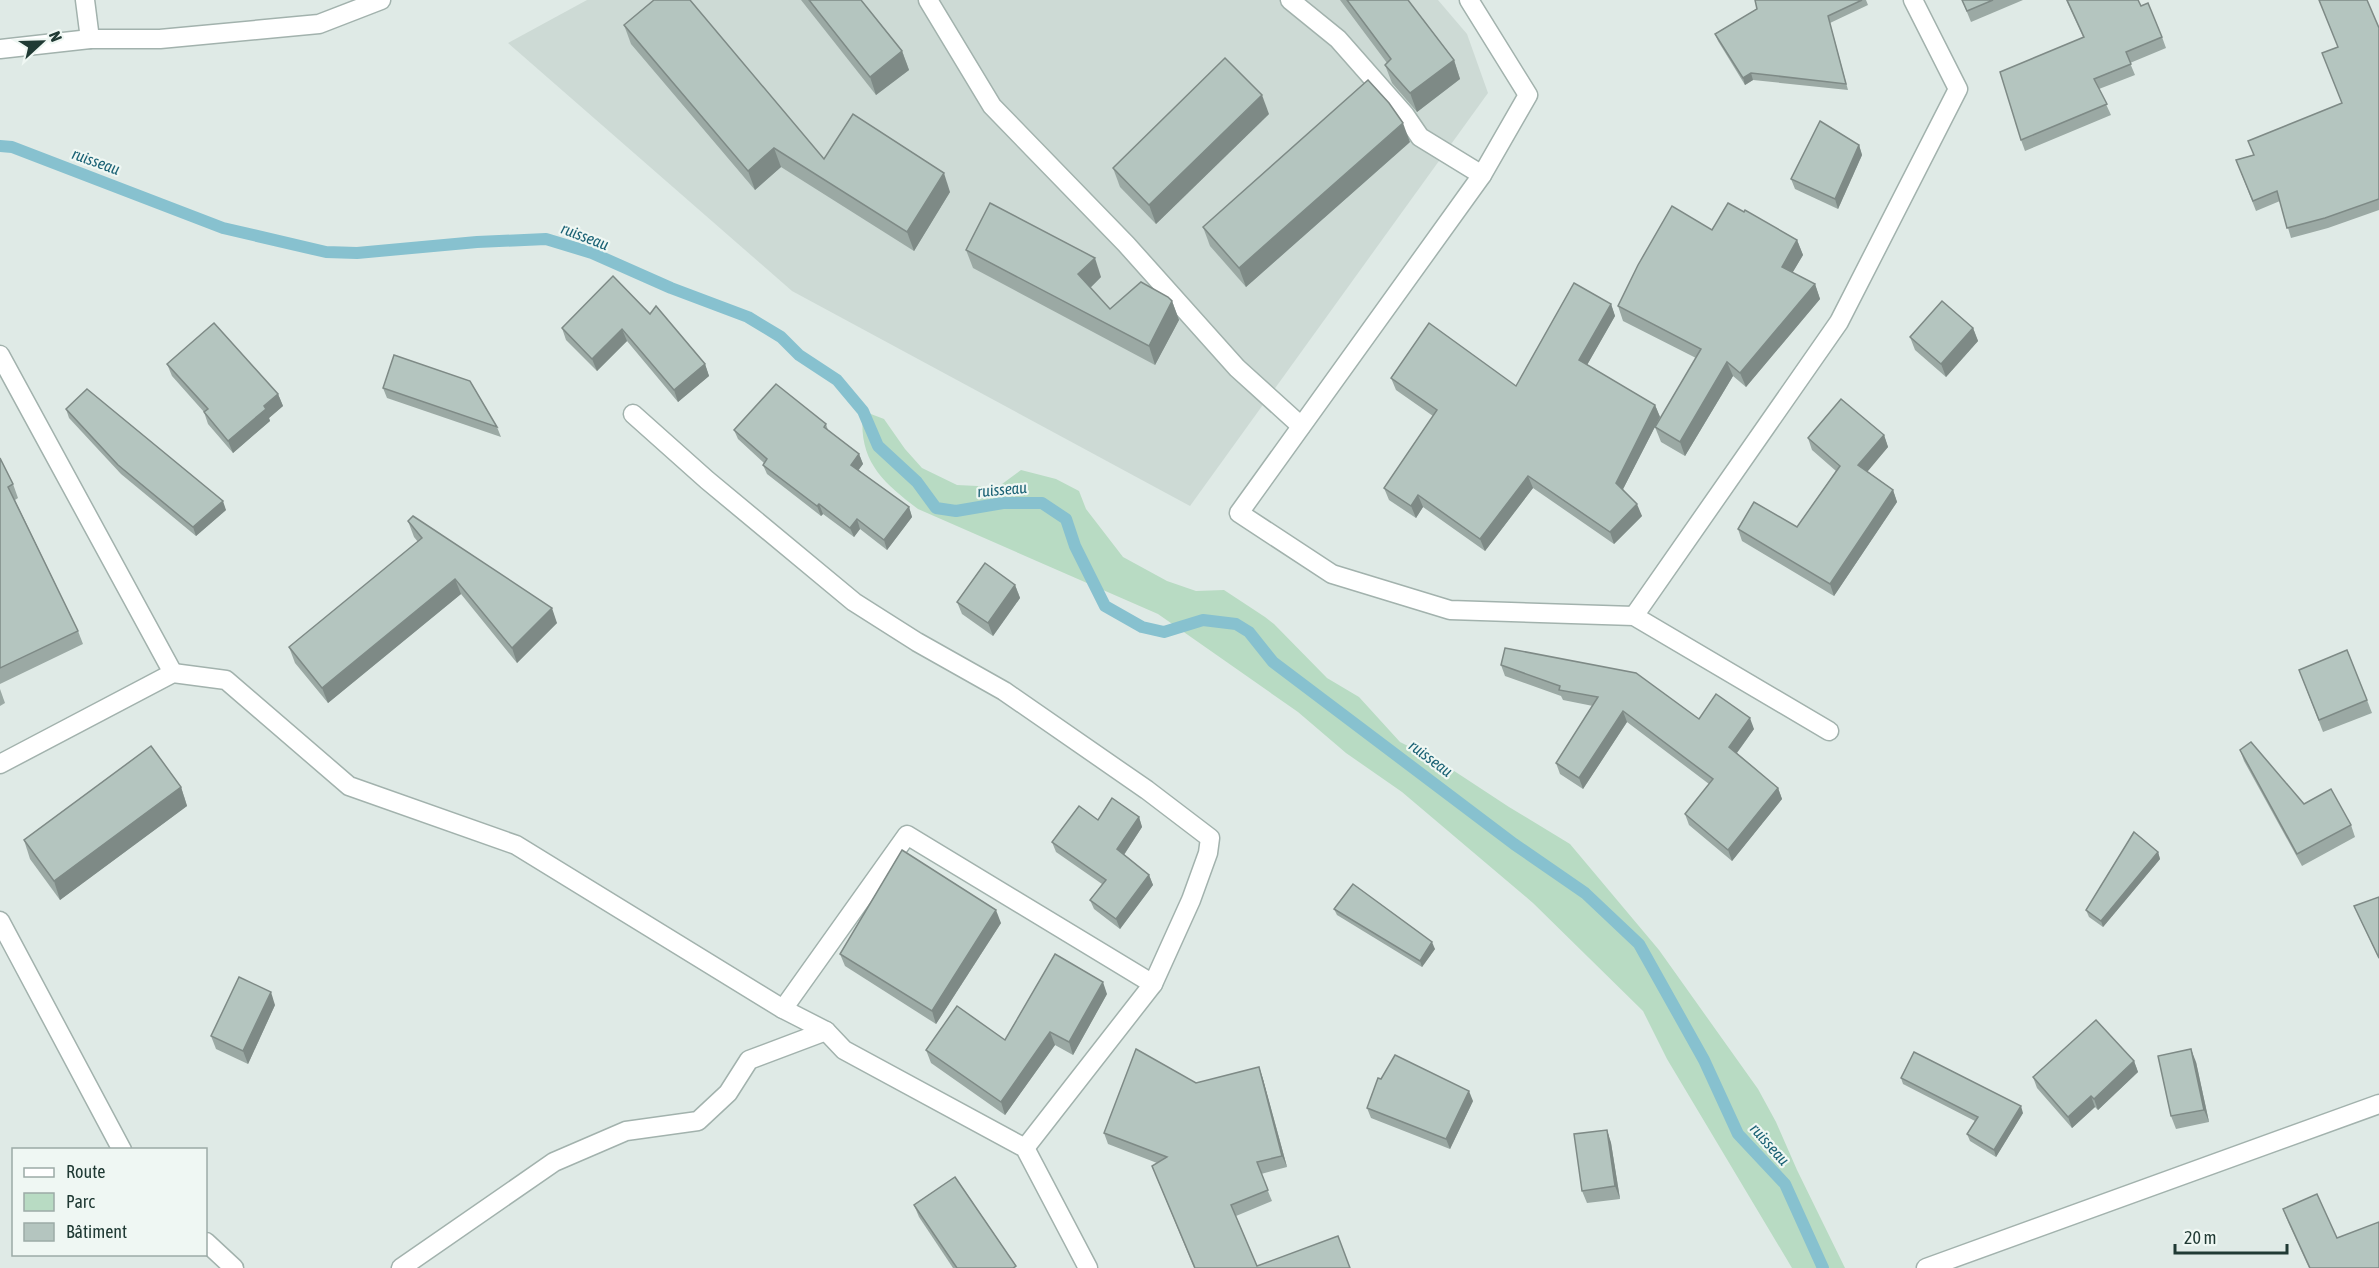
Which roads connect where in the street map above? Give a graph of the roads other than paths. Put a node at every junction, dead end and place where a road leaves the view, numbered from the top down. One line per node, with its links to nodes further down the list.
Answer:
1 (85, 0): 7 (street)
2 (381, 0): 7 (street)
3 (928, 0): 12 (street)
4 (1290, 0): 9 (street)
5 (1469, 0): 9 (street)
6 (1913, 0): 13 (street)
7 (90, 39): 8 (street)
8 (0, 49)
9 (1482, 175): 12 (street)
10 (0, 355): 14 (street)
11 (633, 414): 18 (street)
12 (1301, 426): 13 (street)
13 (1634, 616): 15 (street)
14 (173, 673): 16 (street); 19 (street)
15 (1829, 731)
16 (0, 764)
17 (0, 921): 22 (street)
18 (1153, 984): 19 (street); 23 (street)
19 (783, 1009): 20 (street)
20 (826, 1031): 23 (street); 26 (street)
21 (2379, 1104): 28 (street)
22 (121, 1148)
23 (1025, 1148): 27 (street)
24 (207, 1243): 25 (street)
25 (234, 1268)
26 (401, 1268)
27 (1088, 1268)
28 (1926, 1268)

